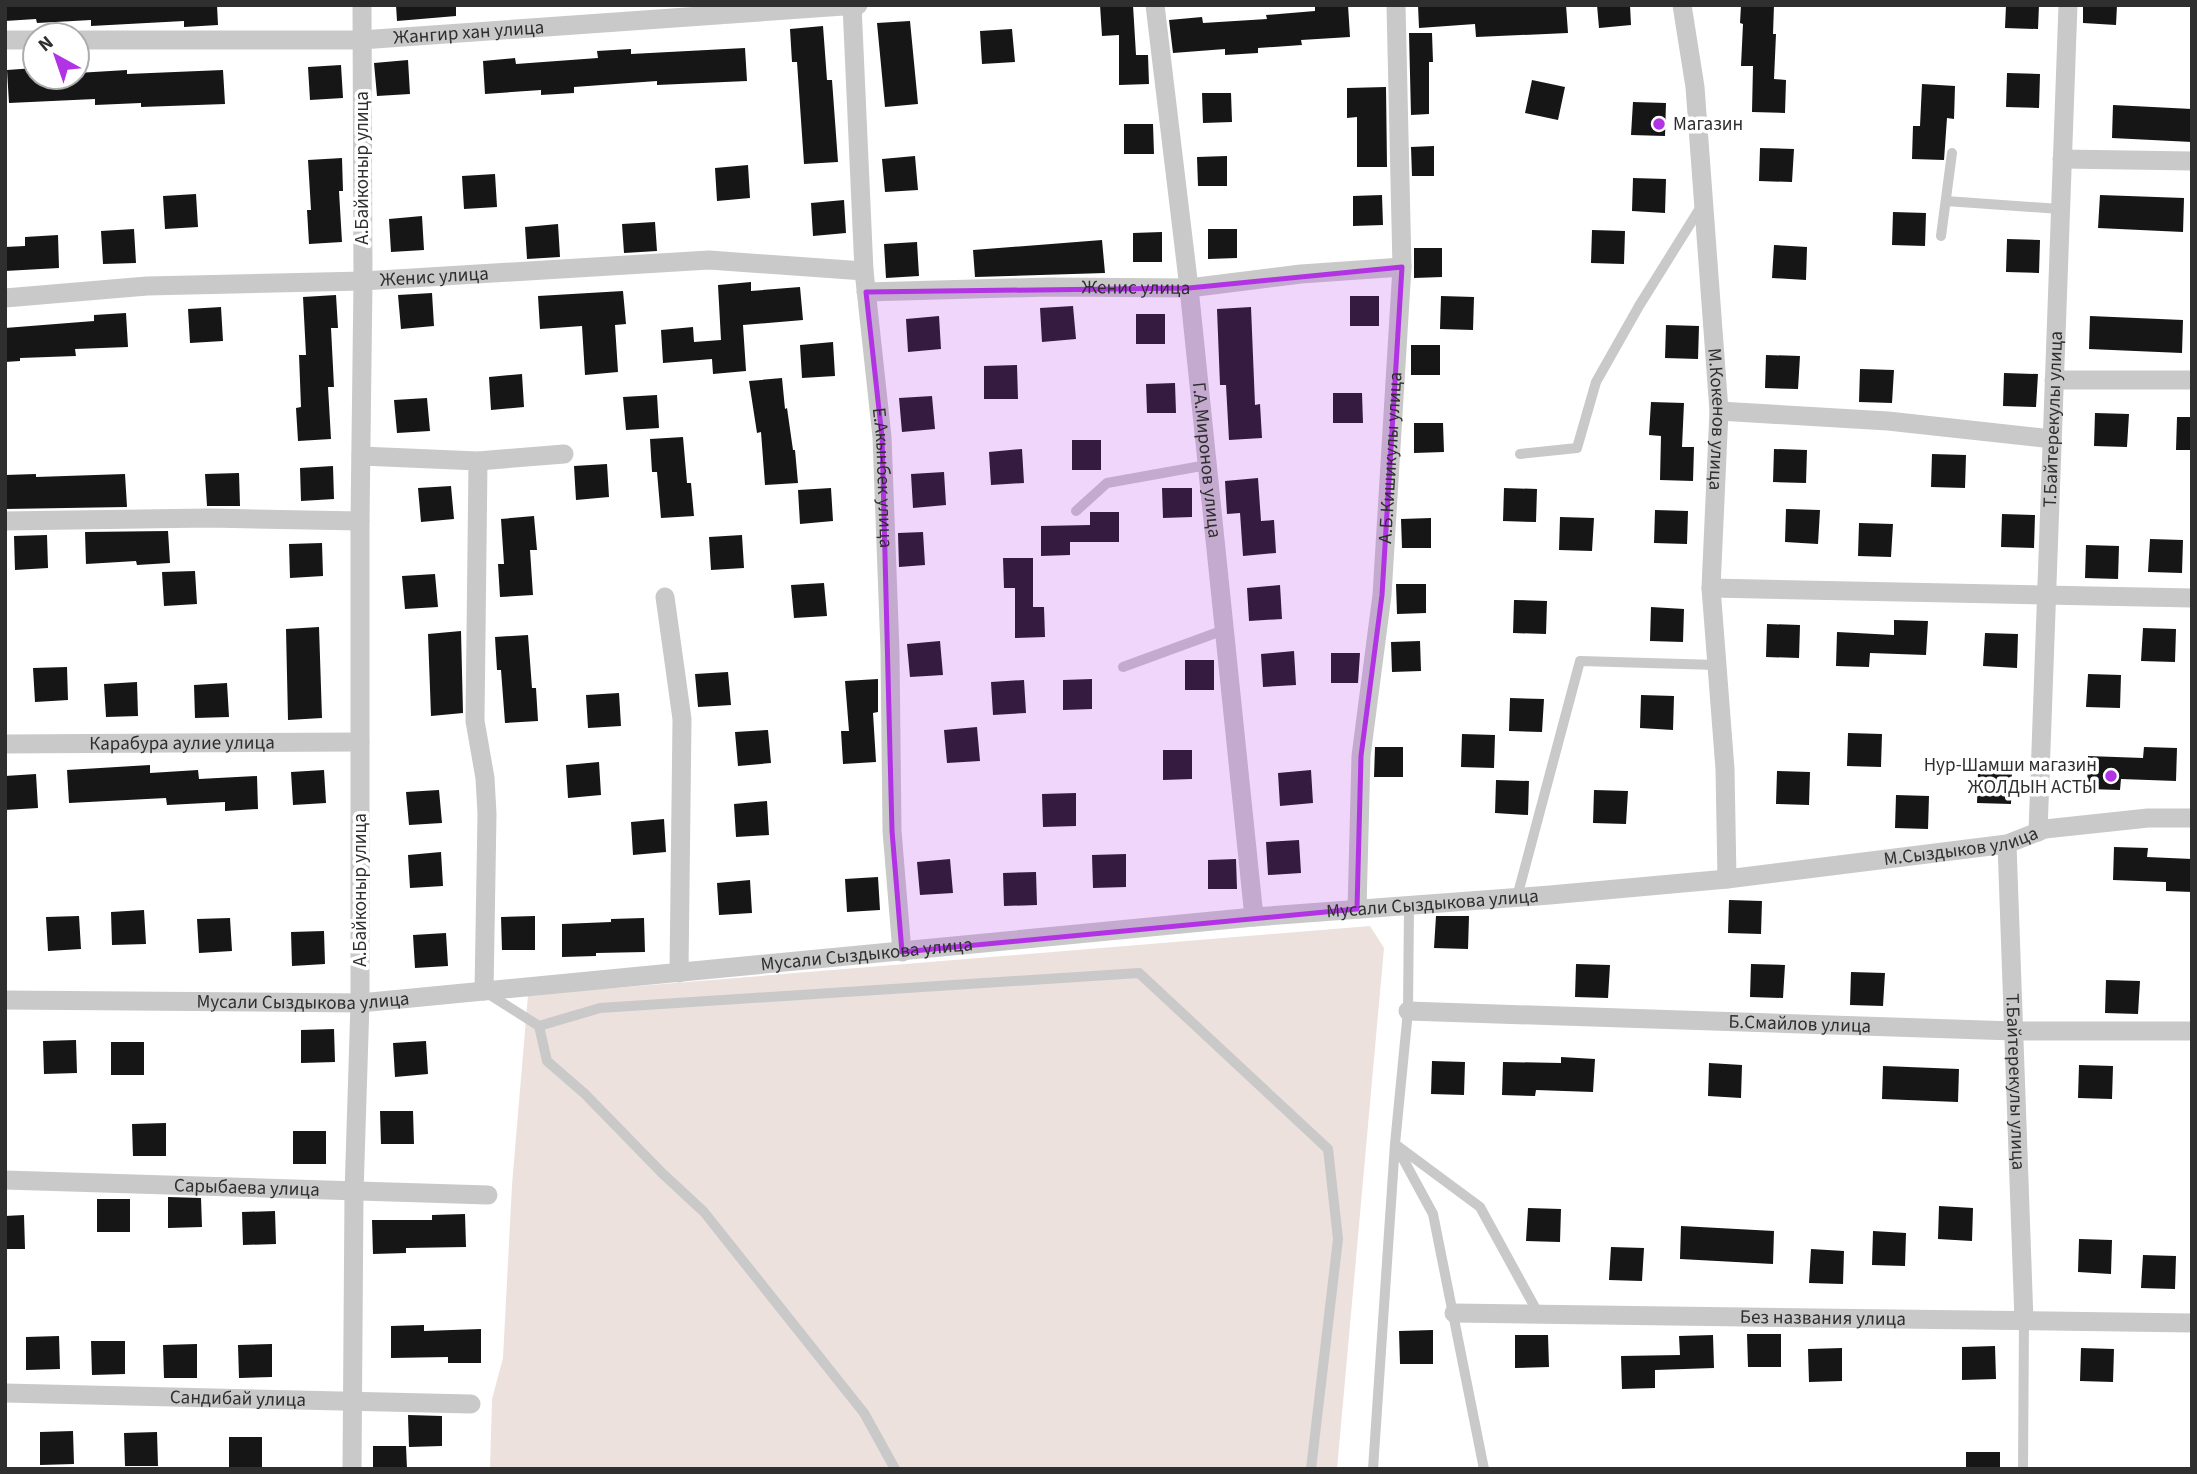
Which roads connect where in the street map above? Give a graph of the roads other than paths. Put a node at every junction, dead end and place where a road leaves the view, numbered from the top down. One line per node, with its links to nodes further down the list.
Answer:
1 (362, 5): 9 (street, А.Байконыр улица)
2 (858, 5): 7 (street, Жангир хан улица)
3 (1155, 5): 20 (street, Г.А.Миронов улица)
4 (1396, 5): 17 (street, А.Б.Кишикулы улица)
5 (1682, 5): 14 (street, М.Кокенов улица)
6 (2068, 5): 11 (street, Т.Байтерекулы улица)
7 (852, 6): 9 (street, Жангир хан улица); 18 (street, Е.Акынбек улица)
8 (91, 40): 9 (street, Жангир хан улица)
9 (361, 40): 19 (street, А.Байконыр улица)
10 (1952, 153): 13 (lane)
11 (2062, 159): 12 (street); 15 (street, Т.Байтерекулы улица)
12 (2192, 161)
13 (1946, 201): 15 (lane); 16 (lane)
14 (1703, 203): 25 (street, М.Кокенов улица); 28 (lane)
15 (2060, 209): 23 (street, Т.Байтерекулы улица)
16 (1941, 236)
17 (1402, 267): 20 (street, Женис улица); 50 (street, А.Б.Кишикулы улица)
18 (864, 271): 19 (street, Женис улица); 21 (street, Е.Акынбек улица)
19 (363, 281): 22 (street, Женис улица); 29 (street, А.Байконыр улица)
20 (1189, 288): 21 (street, Женис улица); 31 (street, Г.А.Миронов улица)
21 (866, 292): 52 (street, Е.Акынбек улица)
22 (5, 298)
23 (2054, 380): 24 (street); 26 (street, Т.Байтерекулы улица)
24 (2192, 380)
25 (1720, 411): 26 (street); 35 (street, М.Кокенов улица)
26 (2052, 439): 36 (street, Т.Байтерекулы улица)
27 (564, 454): 30 (street)
28 (1520, 454)
29 (361, 456): 30 (street); 34 (street, А.Байконыр улица)
30 (478, 461): 54 (street)
31 (1207, 465): 32 (lane); 39 (street, Г.А.Миронов улица)
32 (1076, 511)
33 (5, 521): 34 (street)
34 (360, 521): 42 (street, А.Байконыр улица)
35 (1711, 588): 36 (street); 40 (street, М.Кокенов улица)
36 (2048, 596): 38 (street); 45 (street, Т.Байтерекулы улица)
37 (665, 597): 53 (street)
38 (2192, 598)
39 (1224, 630): 41 (lane); 51 (street, Г.А.Миронов улица)
40 (1717, 665): 47 (street, М.Кокенов улица); 48 (lane)
41 (1123, 667)
42 (360, 742): 43 (street, Карабура аулие улица); 56 (street, А.Байконыр улица)
43 (5, 744)
44 (2192, 818): 45 (street, М.Сыздыков улица)
45 (2038, 832): 46 (street, М.Сыздыков улица)
46 (2007, 844): 47 (street, М.Сыздыков улица); 59 (street, Т.Байтерекулы улица)
47 (1727, 879): 48 (street, Мусали Сыздыкова улица)
48 (1517, 897): 49 (street, Мусали Сыздыкова улица)
49 (1409, 905): 50 (street, Мусали Сыздыкова улица); 57 (lane)
50 (1357, 909): 51 (street, Мусали Сыздыкова улица)
51 (1254, 917): 52 (street, Мусали Сыздыкова улица)
52 (902, 952): 53 (street, Мусали Сыздыкова улица)
53 (679, 973): 54 (street, Мусали Сыздыкова улица)
54 (484, 991): 56 (street, Мусали Сыздыкова улица); 58 (lane)
55 (5, 1000): 56 (street, Мусали Сыздыкова улица)
56 (360, 1003): 63 (street, А.Байконыр улица)
57 (1408, 1011): 59 (street, Б.Смайлов улица); 61 (lane)
58 (538, 1026): 73 (lane); 74 (lane)
59 (2014, 1031): 60 (street, Б.Смайлов улица); 67 (street, Т.Байтерекулы улица)
60 (2192, 1031)
61 (1395, 1144): 65 (lane); 66 (lane); 75 (lane)
62 (5, 1180): 63 (street, Сарыбаева улица)
63 (354, 1193): 64 (street, Сарыбаева улица); 70 (street, А.Байконыр улица)
64 (488, 1195)
65 (1454, 1313): 66 (street, Без названия улица); 76 (lane)
66 (1538, 1313): 67 (street, Без названия улица)
67 (2024, 1321): 68 (street, Без названия улица); 77 (lane)
68 (2192, 1323)
69 (5, 1393): 70 (street, Сандибай улица)
70 (352, 1399): 71 (street, Сандибай улица); 72 (street, А.Байконыр улица)
71 (471, 1404)
72 (352, 1469)
73 (895, 1469)
74 (1311, 1469)
75 (1373, 1469)
76 (1484, 1469)
77 (2023, 1469)

